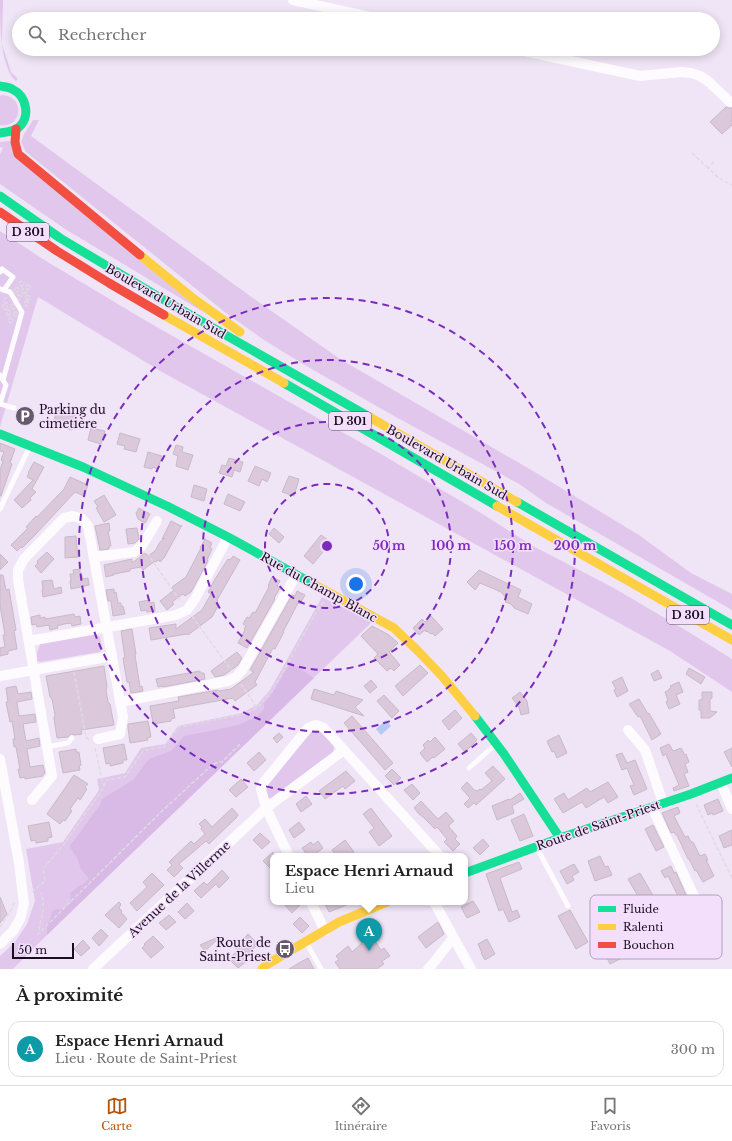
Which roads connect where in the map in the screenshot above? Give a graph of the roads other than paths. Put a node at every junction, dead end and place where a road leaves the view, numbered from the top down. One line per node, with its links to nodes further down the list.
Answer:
1 (293, 0): 2 (street)
2 (347, 12)
3 (547, 56): 5 (street)
4 (0, 85): 6 (main road)
5 (730, 102)
6 (16, 129): 7 (main road); 14 (main road)
7 (0, 133)
8 (0, 196): 14 (main road, Boulevard Urbain Sud / D 301)
9 (0, 212): 11 (main road, Boulevard Urbain Sud / D 301)
10 (18, 235): 11 (main road)
11 (57, 251): 29 (main road, Boulevard Urbain Sud / D 301)
12 (0, 272): 13 (lane)
13 (2, 290): 16 (lane)
14 (282, 368): 27 (main road, Boulevard Urbain Sud / D 301)
15 (0, 375): 16 (lane)
16 (3, 380): 17 (lane)
17 (2, 393): 18 (lane)
18 (0, 404): 19 (lane)
19 (14, 408)
20 (0, 434): 21 (main road, Rue du Champ Blanc)
21 (30, 445): 22 (lane); 24 (main road, Rue du Champ Blanc)
22 (0, 509)
23 (157, 522): 25 (street)
24 (228, 537): 26 (main road, Rue du Champ Blanc); 28 (street)
25 (94, 557): 28 (street); 30 (street)
26 (296, 575): 34 (street); 38 (main road, Rue du Champ Blanc)
27 (731, 625)
28 (106, 627): 30 (street); 31 (street)
29 (732, 640)
30 (29, 641): 32 (street)
31 (112, 656): 32 (street); 34 (street)
32 (33, 669): 33 (street); 39 (street)
33 (0, 676)
34 (120, 702): 37 (street)
35 (628, 730): 47 (street)
36 (72, 738): 39 (lane)
37 (94, 742)
38 (496, 745): 42 (lane); 51 (main road, Rue du Champ Blanc)
39 (47, 747): 46 (street)
40 (344, 750): 49 (street, Avenue de la Villerme); 49 (street); 54 (street)
41 (0, 759): 44 (street)
42 (469, 768)
43 (732, 778): 45 (main road, Route de Saint-Priest)
44 (2, 779): 64 (street)
45 (721, 783): 47 (main road, Route de Saint-Priest); 50 (street)
46 (32, 800)
47 (663, 803): 48 (main road, Route de Saint-Priest)
48 (652, 807): 51 (main road, Route de Saint-Priest); 56 (street)
49 (266, 808): 53 (street); 65 (street, Avenue de la Villerme)
50 (732, 809)
51 (560, 838): 52 (main road, Route de Saint-Priest)
52 (536, 847): 55 (main road, Route de Saint-Priest); 60 (lane)
53 (288, 853)
54 (437, 853)
55 (468, 871)
56 (694, 895)
57 (312, 905): 61 (street)
58 (380, 905): 61 (main road)
59 (436, 905): 62 (street)
60 (568, 906)
61 (325, 930): 63 (main road)
62 (453, 938): 68 (street); 69 (street)
63 (306, 941): 66 (main road); 67 (lane)
64 (0, 944)
65 (93, 969)
66 (262, 969)
67 (321, 969)
68 (428, 969)
69 (471, 969)

